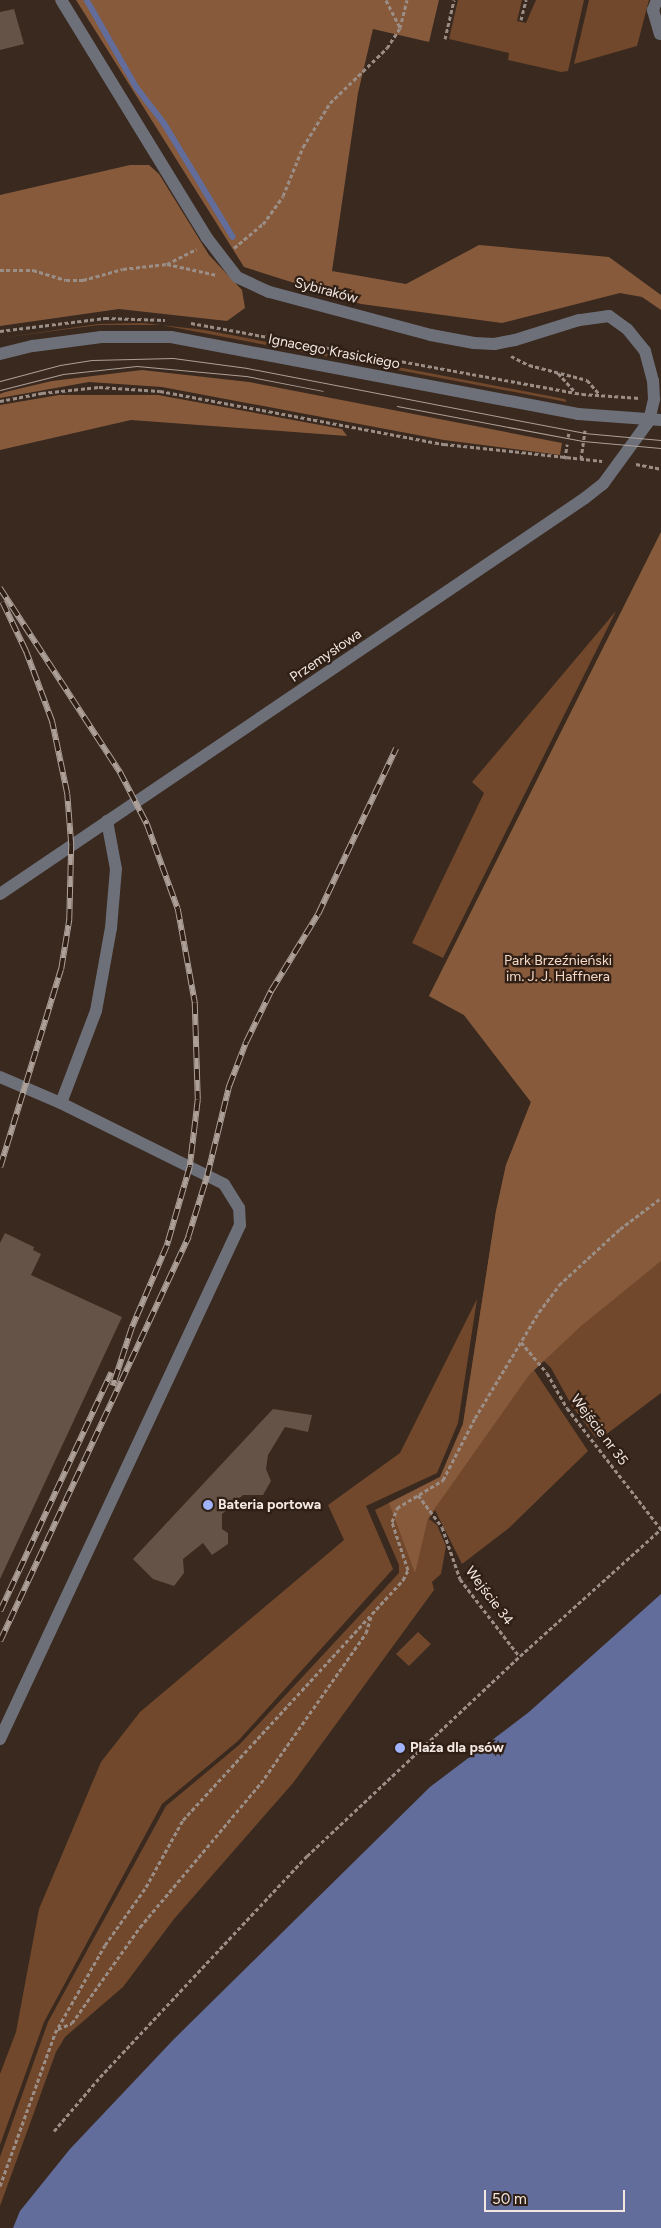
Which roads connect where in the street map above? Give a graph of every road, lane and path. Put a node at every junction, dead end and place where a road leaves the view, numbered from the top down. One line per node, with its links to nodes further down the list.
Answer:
1 (61, 0): 11 (street, Sybiraków)
2 (386, 0): 8 (path)
3 (407, 0): 8 (path)
4 (454, 0): 10 (path)
5 (526, 0): 7 (path)
6 (657, 0): 9 (street)
7 (521, 20)
8 (400, 28): 12 (path)
9 (660, 34)
10 (445, 39)
11 (207, 238): 12 (street, Sybiraków); 13 (path)
12 (220, 258): 15 (street, Sybiraków)
13 (167, 264): 14 (path); 15 (path)
14 (0, 270)
15 (237, 277): 17 (street, Sybiraków)
16 (212, 326): 20 (path)
17 (494, 344): 19 (path); 22 (street, Sybiraków)
18 (0, 354): 24 (street, Ignacego Krasickiego)
19 (558, 373): 20 (path); 21 (path)
20 (575, 392): 21 (path)
21 (599, 394): 22 (path)
22 (654, 399): 24 (street, Sybiraków)
23 (0, 401): 27 (path)
24 (655, 421): 28 (street, Przemysłowa)
25 (585, 429): 27 (path)
26 (567, 444): 27 (path)
27 (565, 459)
28 (106, 821): 29 (street, Przemysłowa); 31 (street)
29 (0, 894)
30 (0, 1077): 31 (street)
31 (61, 1103): 38 (street)
32 (661, 1198): 33 (path)
33 (521, 1342): 34 (path); 35 (path, Wejście nr 35)
34 (418, 1495): 36 (path); 37 (path, Wejście 34)
35 (661, 1529): 37 (path)
36 (372, 1615): 39 (path); 39 (path)
37 (520, 1656): 40 (path)
38 (0, 1739)
39 (57, 2030): 41 (path)
40 (54, 2131)
41 (0, 2186)

